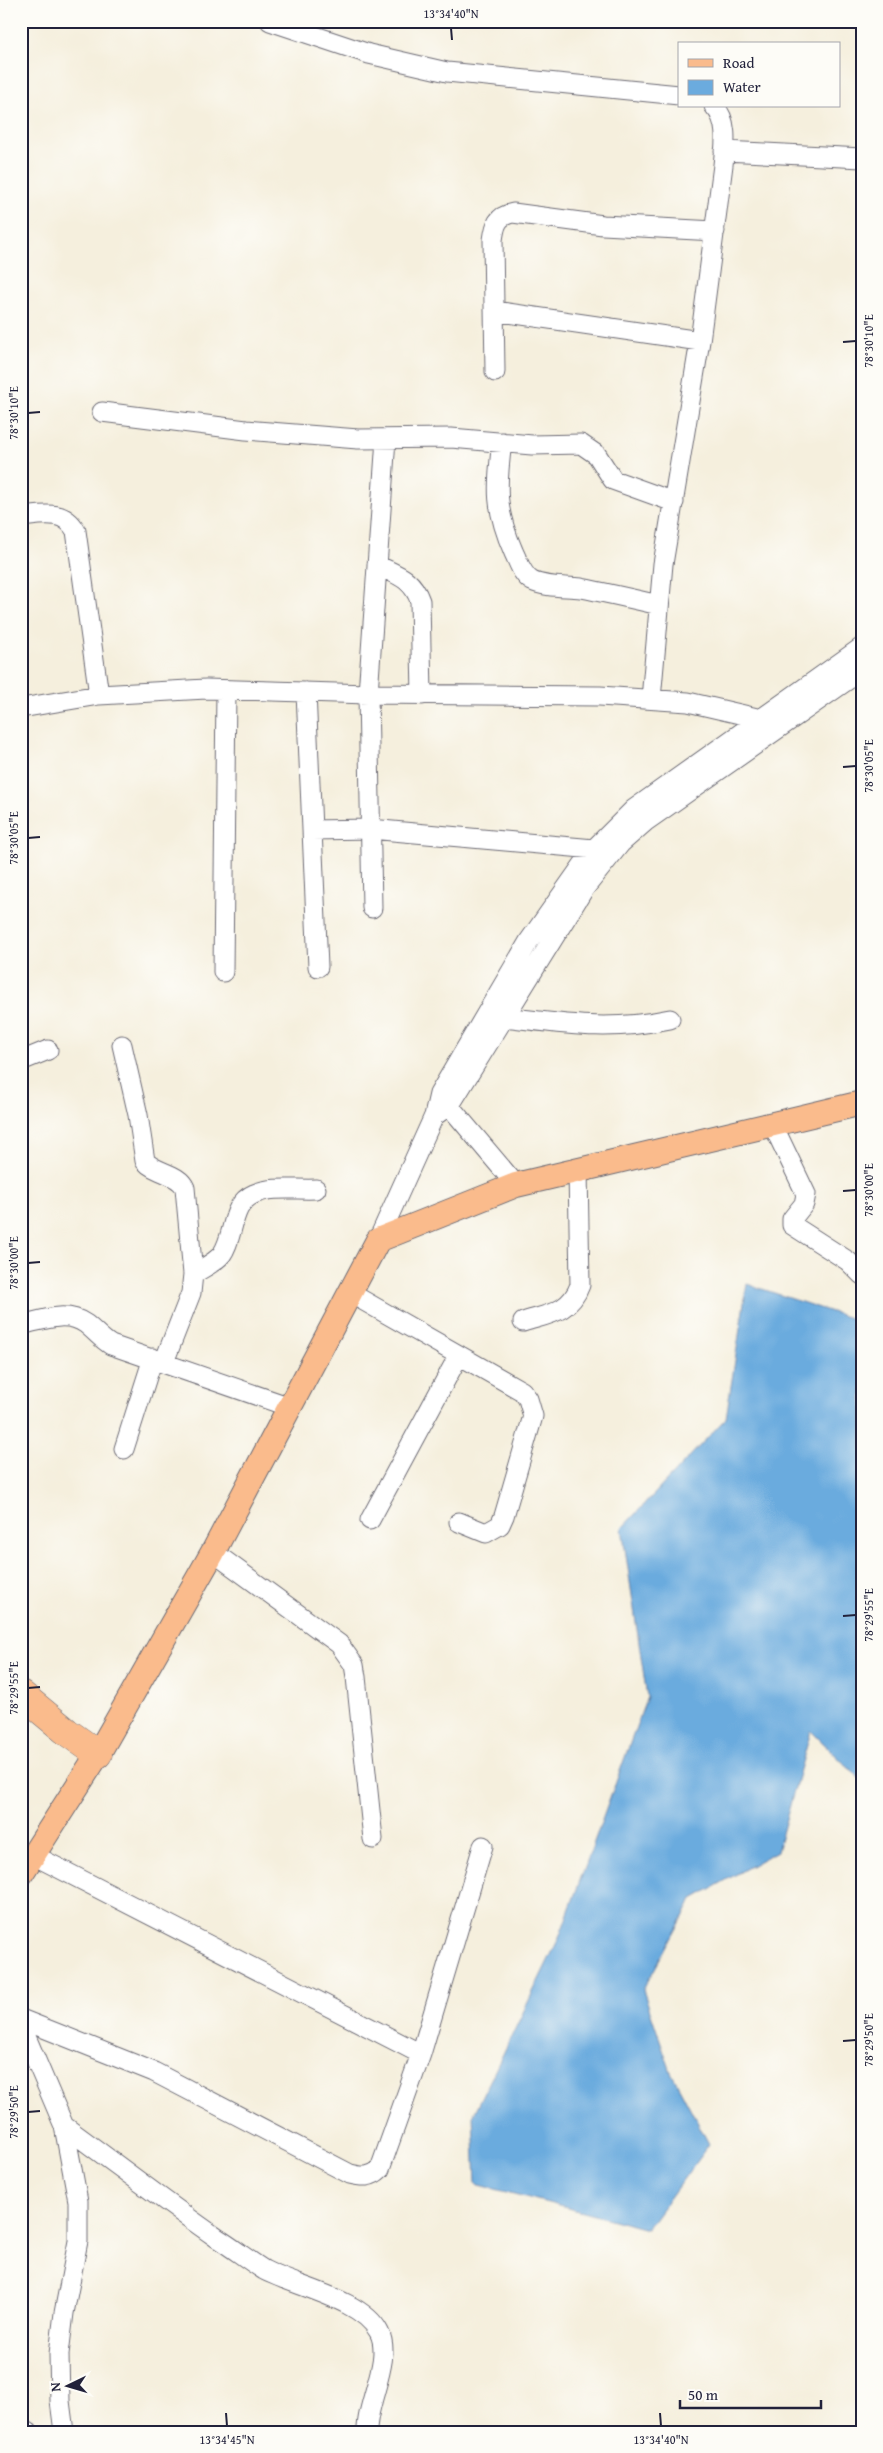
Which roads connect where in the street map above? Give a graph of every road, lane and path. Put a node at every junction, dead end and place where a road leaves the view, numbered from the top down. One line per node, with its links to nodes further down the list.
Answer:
1 (270, 21): 2 (street)
2 (678, 95)
3 (716, 108): 4 (street)
4 (724, 151): 5 (street); 6 (street)
5 (862, 158)
6 (714, 231): 7 (street); 8 (street)
7 (494, 310): 8 (street); 9 (street)
8 (700, 341): 13 (street)
9 (494, 372)
10 (102, 412): 11 (street)
11 (386, 439): 12 (street); 15 (street)
12 (502, 442): 13 (street); 16 (street)
13 (674, 502): 16 (street)
14 (21, 517): 23 (street)
15 (377, 564): 21 (street); 22 (street)
16 (659, 605): 24 (street)
17 (862, 647): 26 (street)
18 (862, 670): 27 (street)
19 (226, 690): 20 (street); 23 (street); 33 (street)
20 (306, 692): 21 (street); 29 (street)
21 (368, 694): 22 (street); 28 (street)
22 (422, 694): 24 (street)
23 (98, 695): 25 (street)
24 (651, 699): 26 (street)
25 (21, 708)
26 (760, 719): 27 (street); 30 (street)
27 (783, 724): 34 (street)
28 (370, 829): 29 (street); 30 (street); 31 (street)
29 (312, 830): 32 (street)
30 (594, 849): 39 (street)
31 (372, 908)
32 (318, 967)
33 (222, 972)
34 (504, 1017): 35 (street); 39 (street)
35 (670, 1018)
36 (122, 1045): 46 (street)
37 (48, 1050): 38 (street)
38 (21, 1061)
39 (444, 1099): 43 (street); 45 (street)
40 (862, 1103): 41 (main road)
41 (772, 1123): 42 (main road); 47 (street)
42 (578, 1170): 43 (main road); 49 (street)
43 (516, 1185): 45 (main road)
44 (316, 1189): 46 (street)
45 (378, 1240): 48 (main road)
46 (193, 1274): 52 (street)
47 (862, 1275)
48 (350, 1293): 51 (street); 53 (main road)
49 (523, 1322)
50 (21, 1325): 52 (street)
51 (459, 1355): 55 (street); 56 (street)
52 (158, 1360): 53 (street); 54 (street)
53 (290, 1407): 57 (main road)
54 (124, 1449)
55 (370, 1520)
56 (458, 1522)
57 (213, 1552): 59 (main road); 60 (street)
58 (21, 1694): 59 (highway)
59 (98, 1754): 62 (main road)
60 (373, 1839)
61 (484, 1846): 65 (street)
62 (28, 1865): 65 (street)
63 (21, 2019): 65 (street)
64 (21, 2025): 66 (street)
65 (421, 2054)
66 (64, 2126): 69 (street); 70 (street)
67 (21, 2429): 68 (street)
68 (28, 2432)
69 (64, 2432)
70 (367, 2432)

